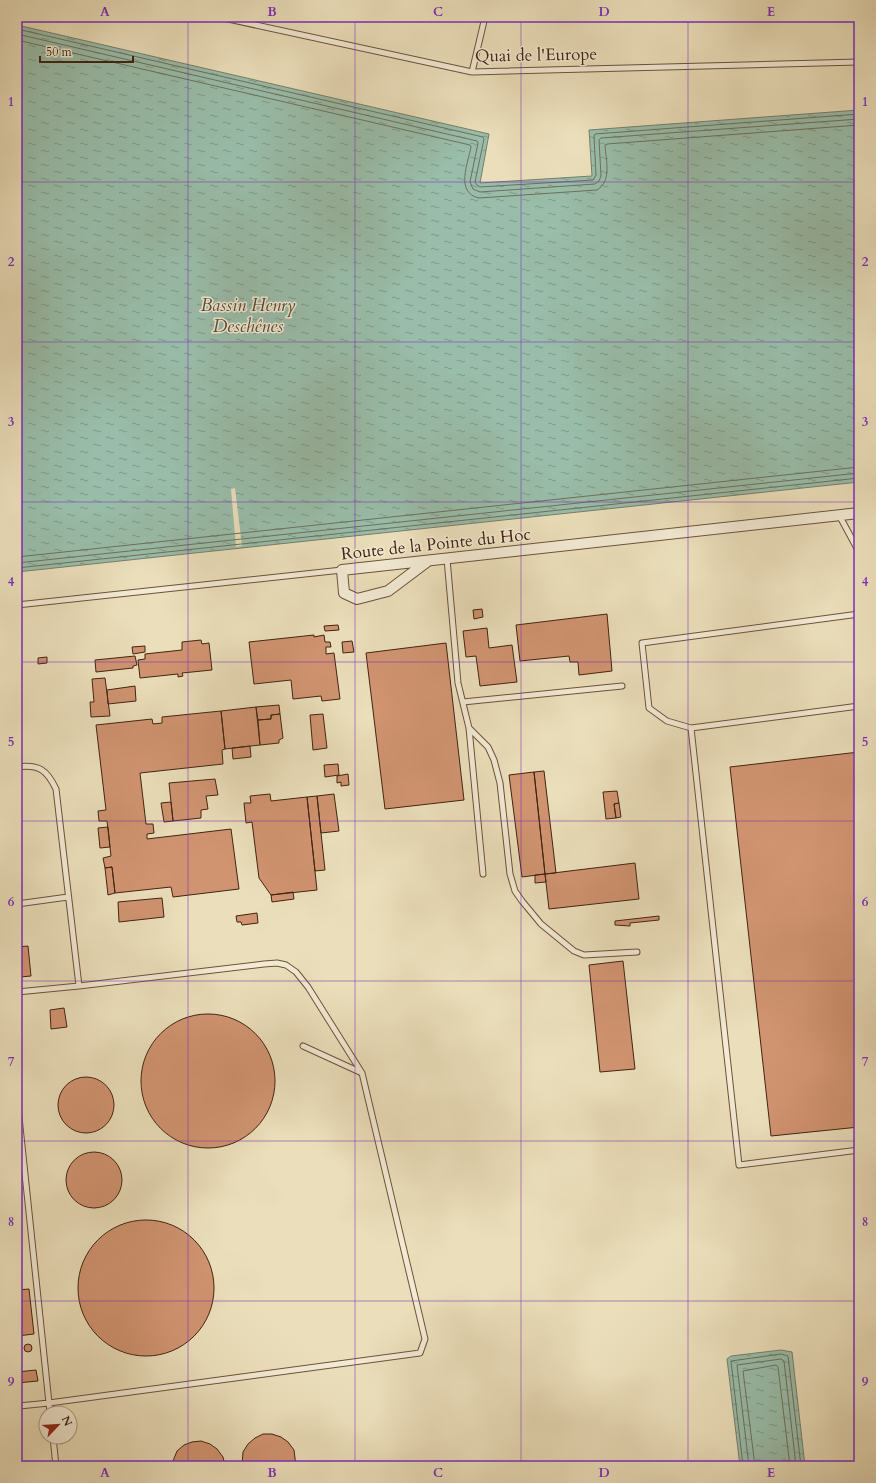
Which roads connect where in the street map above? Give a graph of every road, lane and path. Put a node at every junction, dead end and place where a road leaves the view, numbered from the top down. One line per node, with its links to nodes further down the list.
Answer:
1 (219, 17): 4 (lane, Quai de l'Europe)
2 (485, 17): 4 (lane)
3 (859, 62): 4 (lane, Quai de l'Europe)
4 (472, 72)
5 (859, 513): 6 (street, Route de la Pointe du Hoc)
6 (839, 515): 7 (lane); 8 (street, Route de la Pointe du Hoc)
7 (859, 552)
8 (447, 559): 9 (street, Route de la Pointe du Hoc); 14 (lane)
9 (428, 561): 10 (street, Route de la Pointe du Hoc); 10 (street)
10 (342, 570): 11 (lane, Route de la Pointe du Hoc)
11 (17, 605)
12 (859, 614): 17 (lane)
13 (622, 686): 14 (lane)
14 (463, 702): 16 (lane)
15 (859, 706): 17 (lane)
16 (469, 728): 19 (lane); 22 (lane)
17 (690, 728): 28 (lane)
18 (17, 767): 20 (lane)
19 (484, 874)
20 (68, 898): 21 (lane); 23 (lane)
21 (17, 904)
22 (637, 952)
23 (79, 986): 24 (lane); 26 (lane)
24 (17, 992)
25 (303, 1046): 26 (lane)
26 (362, 1073): 29 (lane)
27 (17, 1098): 29 (lane)
28 (859, 1150)
29 (49, 1403): 30 (lane)
30 (17, 1405)
31 (54, 1445): 32 (lane)
32 (56, 1466)

